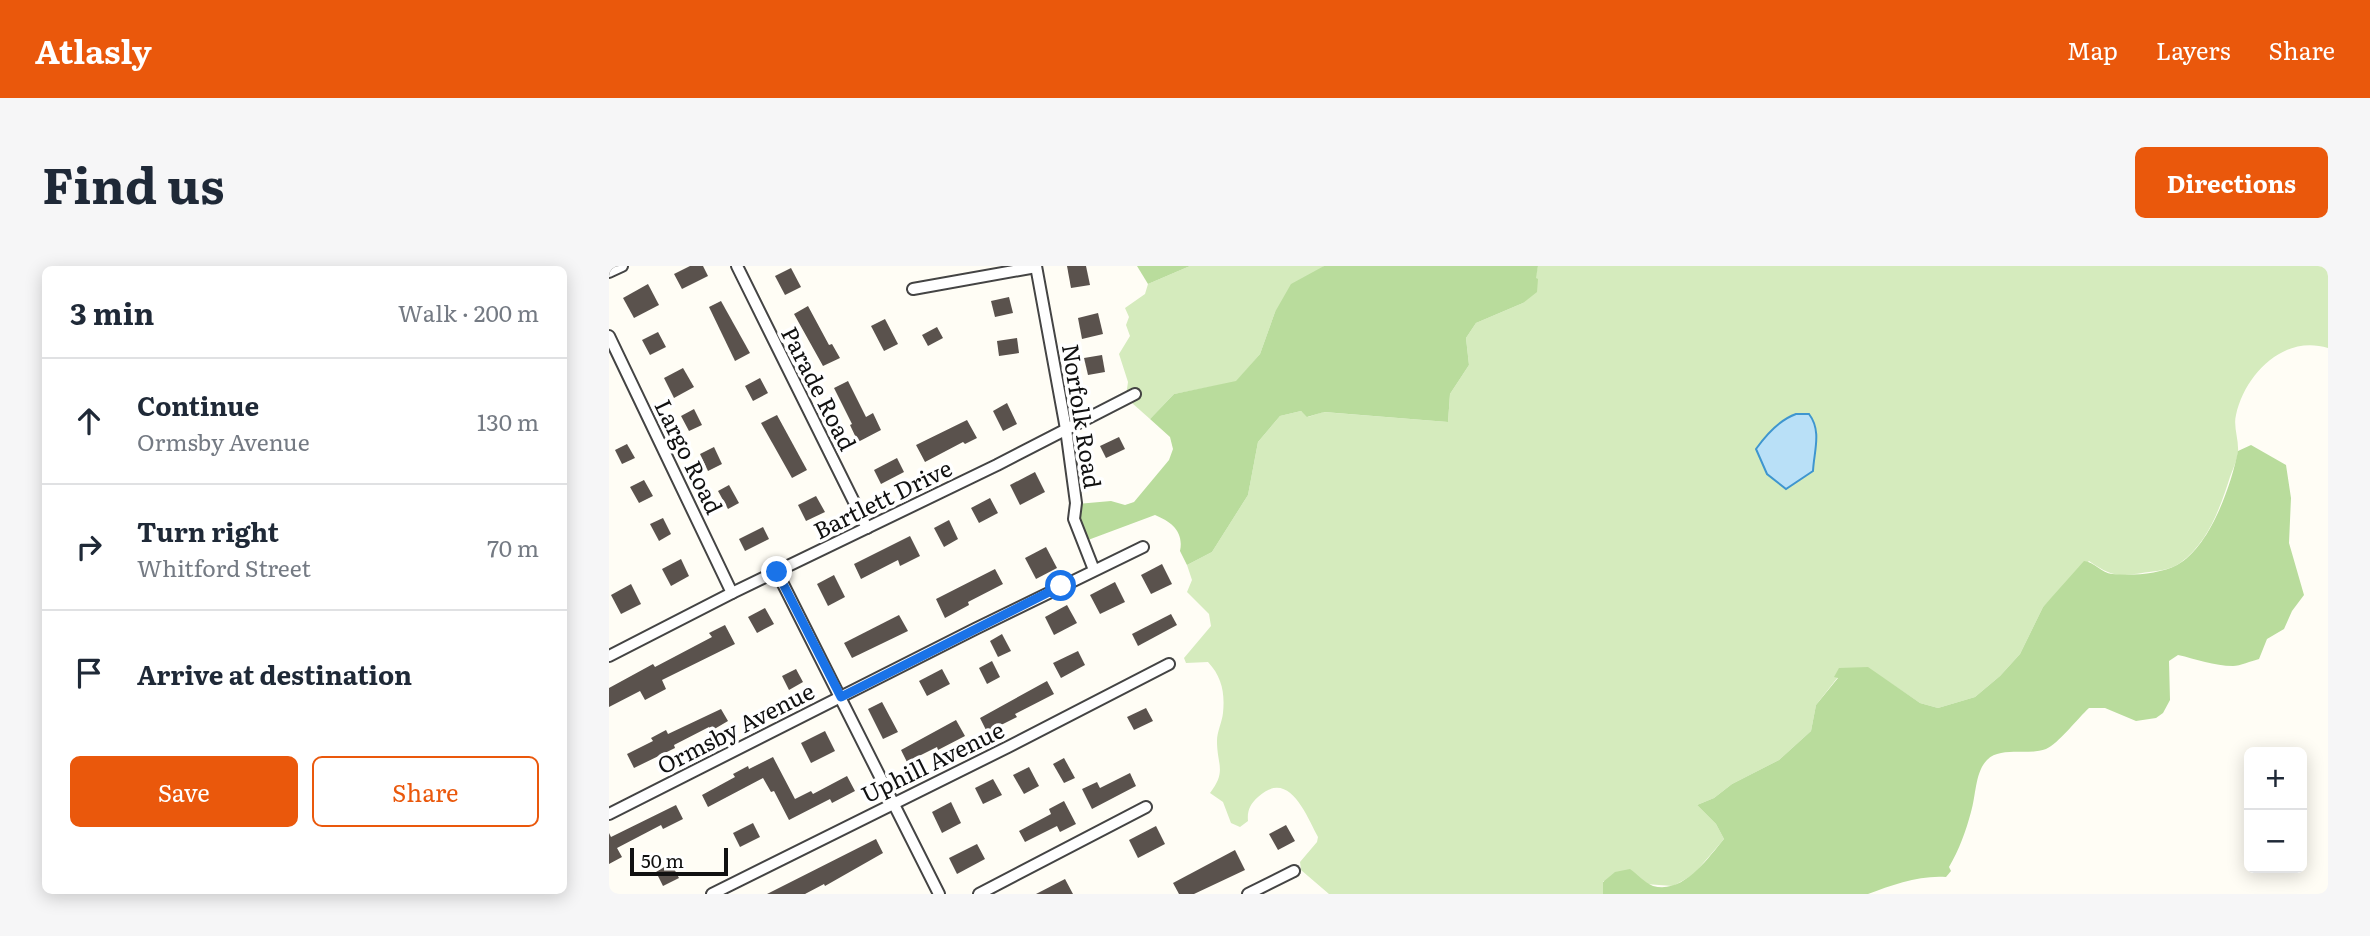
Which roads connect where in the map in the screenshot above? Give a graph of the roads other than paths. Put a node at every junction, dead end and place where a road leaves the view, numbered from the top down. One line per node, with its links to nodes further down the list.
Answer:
1 (622, 266): 4 (street)
2 (737, 266): 9 (street, Parade Road)
3 (1036, 266): 5 (street); 8 (street, Norfolk Road)
4 (609, 272)
5 (913, 289)
6 (609, 336): 13 (street, Largo Road)
7 (1135, 394): 8 (street, Bartlett Drive)
8 (1066, 429): 9 (street, Bartlett Drive); 11 (street, Norfolk Road)
9 (867, 528): 12 (street, Bartlett Drive)
10 (1143, 547): 11 (street, Ormsby Avenue)
11 (1094, 570): 16 (street, Ormsby Avenue)
12 (777, 572): 13 (street, Bartlett Drive); 16 (street)
13 (732, 593): 14 (street, Bartlett Drive)
14 (609, 656)
15 (1169, 664): 17 (street, Uphill Avenue)
16 (841, 697): 17 (street); 19 (street, Ormsby Avenue)
17 (893, 802): 21 (street, Uphill Avenue); 22 (street)
18 (1146, 807): 23 (street)
19 (609, 814)
20 (1294, 871): 24 (street)
21 (712, 894)
22 (939, 894)
23 (979, 894)
24 (1248, 894)

